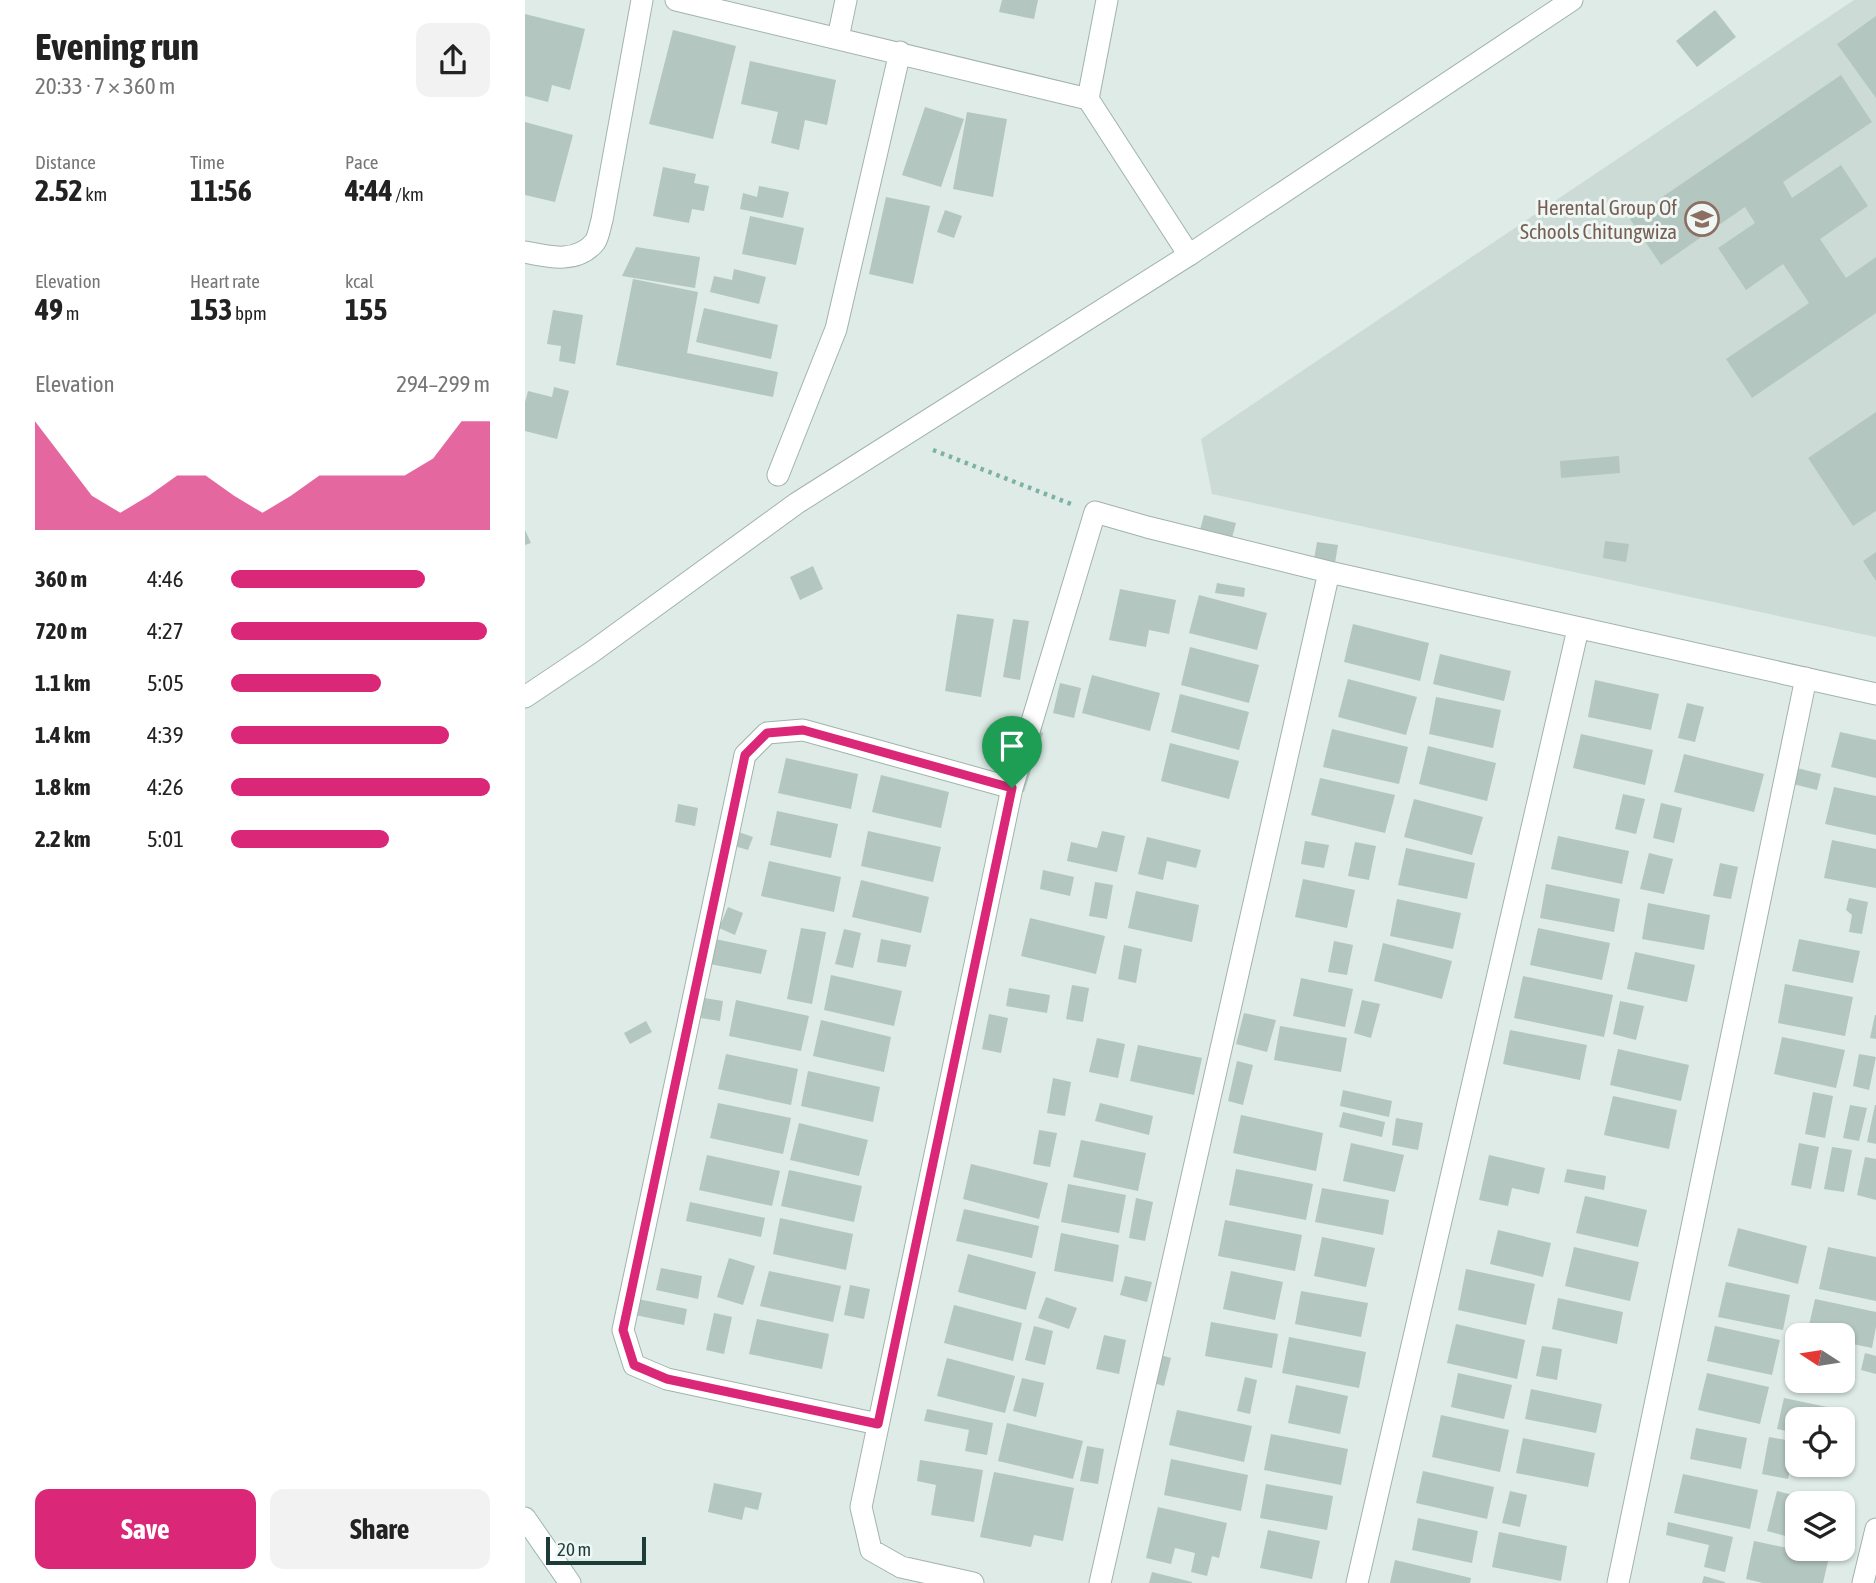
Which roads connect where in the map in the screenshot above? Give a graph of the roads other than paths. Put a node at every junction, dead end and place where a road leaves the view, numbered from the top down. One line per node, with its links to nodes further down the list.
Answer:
1 (642, 0): 9 (street)
2 (677, 0): 6 (street)
3 (846, 0): 6 (street)
4 (1107, 0): 8 (street)
5 (1573, 0): 10 (street)
6 (838, 38): 7 (street)
7 (900, 52): 8 (street); 11 (street)
8 (1088, 99): 10 (street)
9 (525, 252)
10 (1189, 255): 16 (street)
11 (778, 475)
12 (1329, 572): 13 (street); 17 (street); 23 (street)
13 (1579, 629): 14 (street); 24 (street)
14 (1806, 678): 15 (street); 25 (street)
15 (1876, 694)
16 (525, 697)
17 (1012, 788): 18 (street); 18 (street)
18 (878, 1424): 22 (street)
19 (525, 1518): 21 (street)
20 (1876, 1529): 26 (street)
21 (570, 1583)
22 (973, 1583)
23 (1100, 1583)
24 (1357, 1583)
25 (1618, 1583)
26 (1863, 1583)

